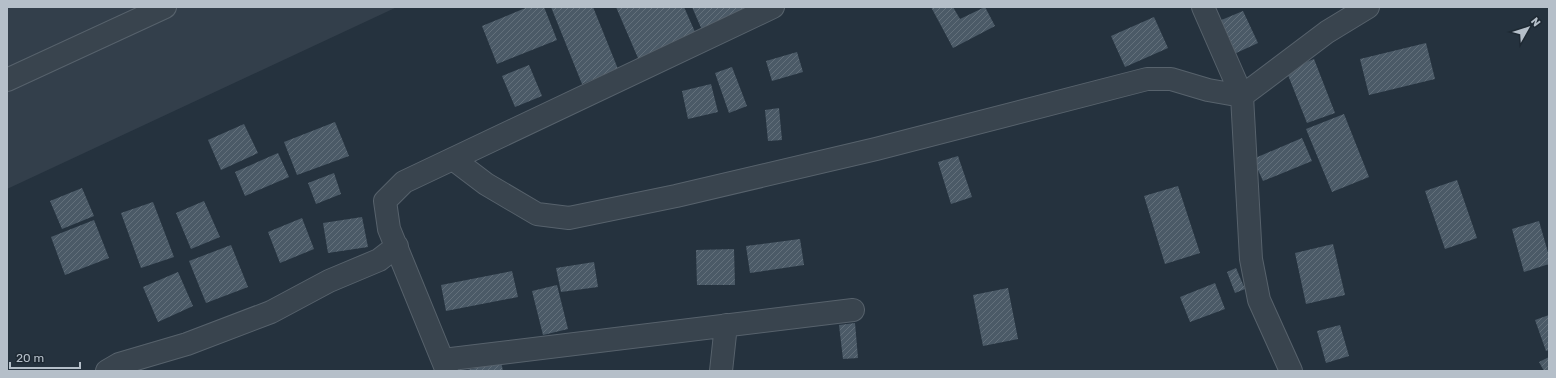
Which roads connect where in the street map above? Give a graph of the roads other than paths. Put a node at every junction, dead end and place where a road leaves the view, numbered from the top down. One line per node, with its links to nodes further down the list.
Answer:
1 (165, 7): 5 (street)
2 (773, 7): 7 (street)
3 (1203, 7): 6 (street)
4 (1368, 7): 6 (street)
5 (7, 80)
6 (1242, 96): 7 (street); 14 (street)
7 (453, 159): 8 (street)
8 (397, 246): 11 (street); 12 (street)
9 (853, 310): 10 (street)
10 (726, 325): 11 (street); 13 (street)
11 (445, 366)
12 (107, 371)
13 (721, 371)
14 (1291, 371)

